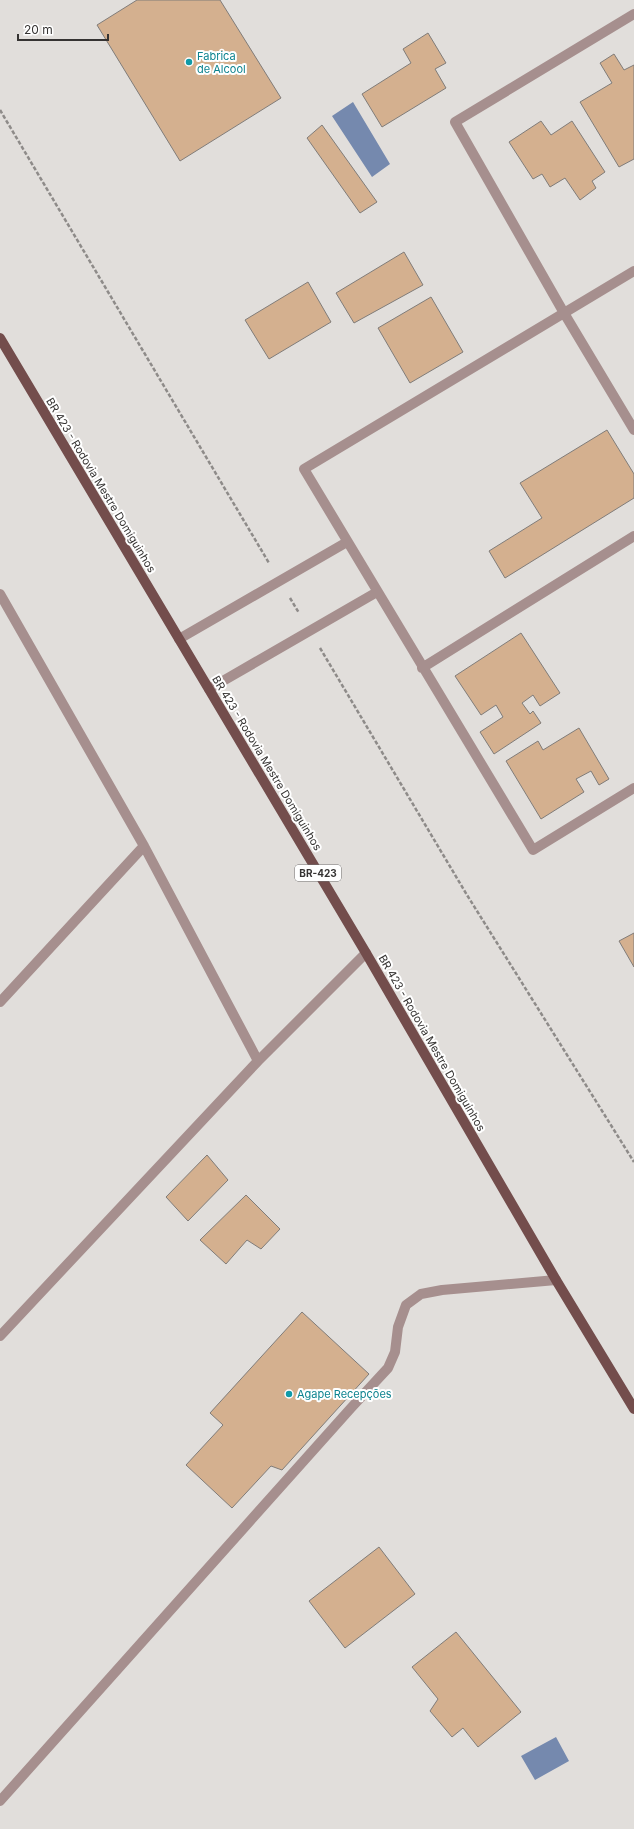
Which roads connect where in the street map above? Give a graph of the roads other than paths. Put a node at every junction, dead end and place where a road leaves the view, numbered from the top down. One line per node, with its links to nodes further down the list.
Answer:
1 (634, 14): 3 (street)
2 (634, 271): 3 (street)
3 (564, 313): 6 (street); 8 (street)
4 (0, 338): 5 (main road, BR 423 - Rodovia Mestre Domiguinhos / BR-423)
5 (3, 350): 11 (main road, BR 423 - Rodovia Mestre Domiguinhos / BR-423)
6 (634, 430)
7 (634, 536): 12 (street)
8 (347, 542): 9 (street); 11 (street)
9 (377, 592): 12 (street); 13 (street)
10 (0, 594): 15 (street)
11 (179, 640): 13 (main road, BR 423 - Rodovia Mestre Domiguinhos / BR-423)
12 (422, 668): 14 (street)
13 (209, 689): 16 (main road, BR 423 - Rodovia Mestre Domiguinhos / BR-423)
14 (634, 788)
15 (144, 846): 17 (street); 18 (street)
16 (366, 953): 18 (street); 19 (main road, BR 423 - Rodovia Mestre Domiguinhos / BR-423)
17 (0, 1002)
18 (258, 1061): 20 (street)
19 (556, 1280): 21 (main road, BR 423 - Rodovia Mestre Domiguinhos / BR-423); 22 (street)
20 (0, 1336)
21 (634, 1409)
22 (0, 1801)

